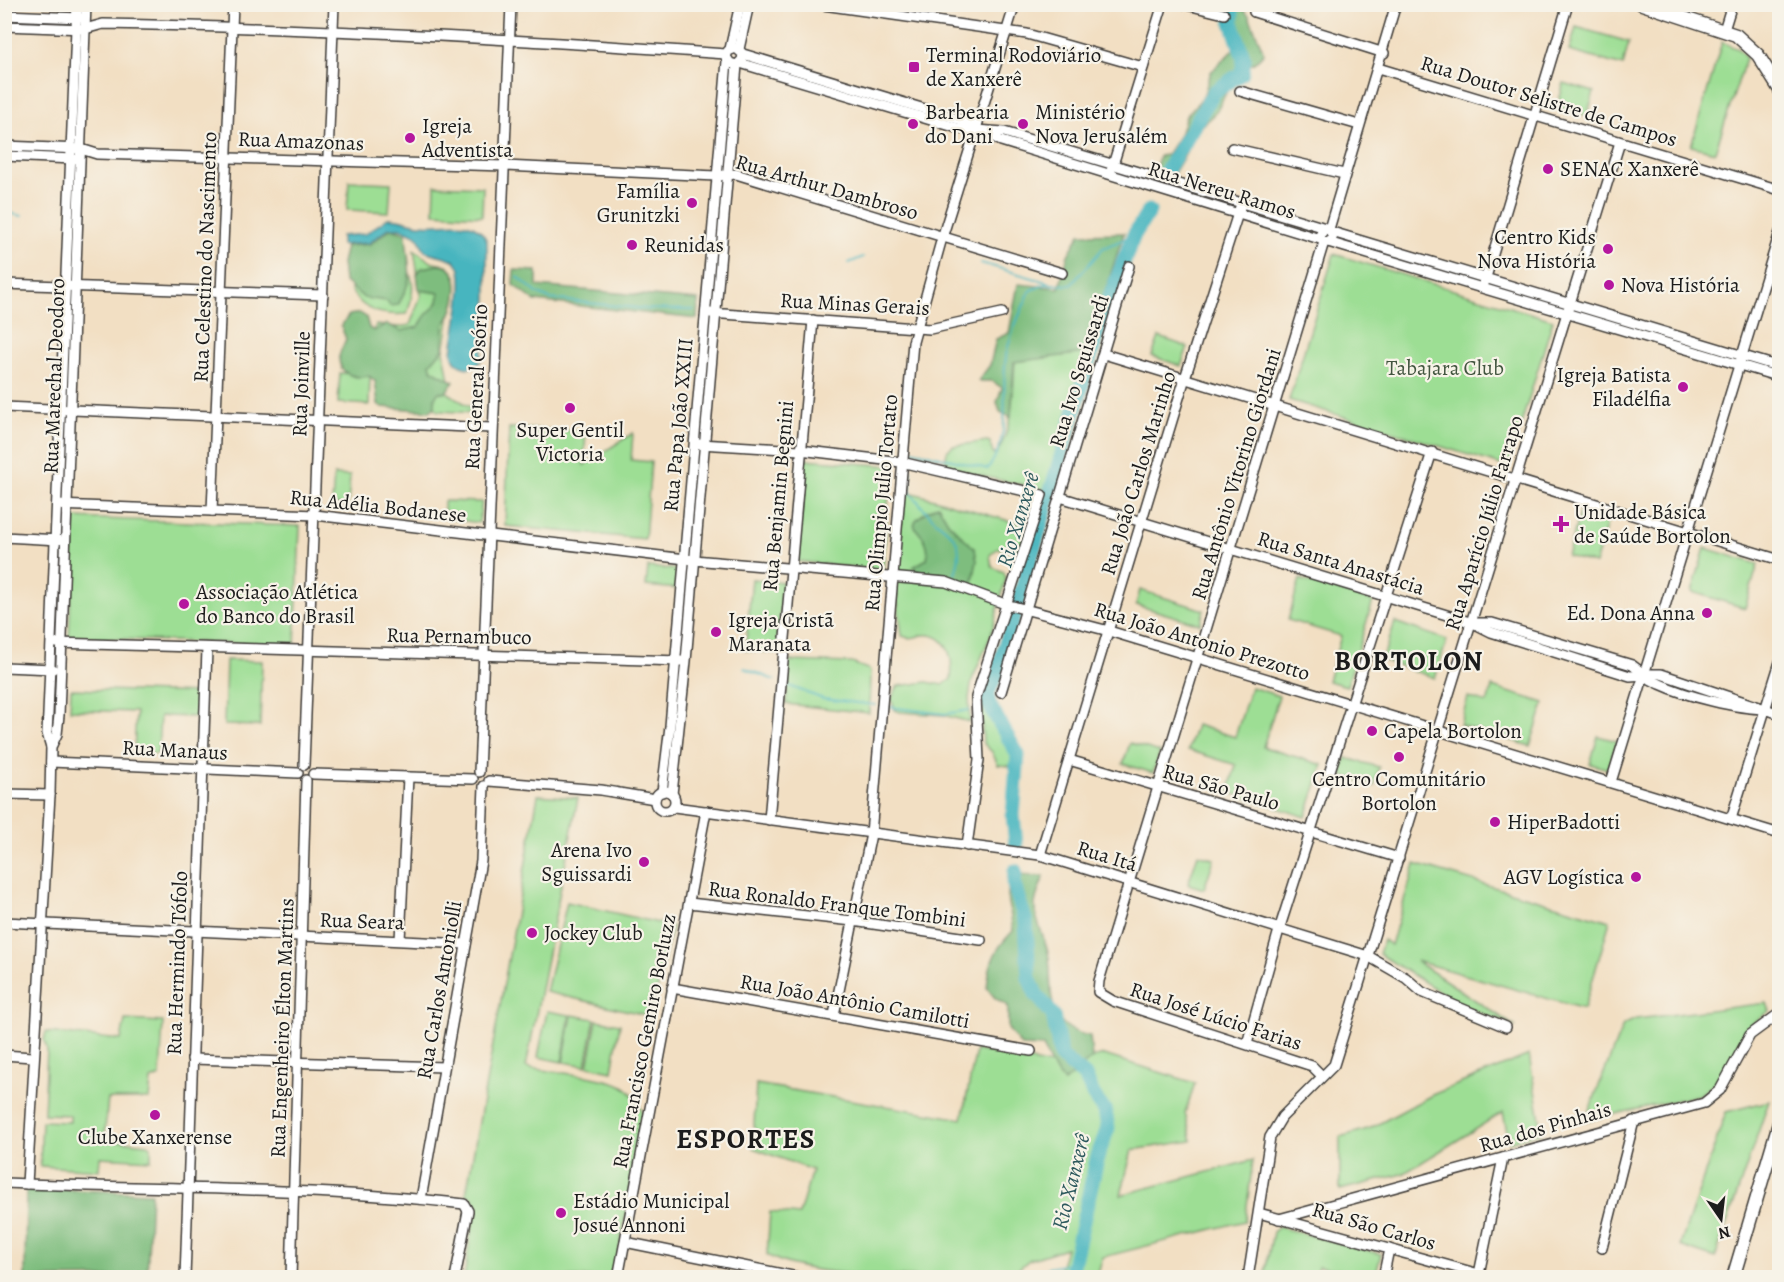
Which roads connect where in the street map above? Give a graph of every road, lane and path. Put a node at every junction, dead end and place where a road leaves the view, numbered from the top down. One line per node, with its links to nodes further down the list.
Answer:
1 (77, 4): 20 (street, Rua Marechal Deodoro)
2 (86, 4): 20 (street, Rua Marechal Deodoro)
3 (233, 4): 23 (street, Rua Celestino do Nascimento)
4 (334, 4): 25 (street, Rua Joinville)
5 (511, 4): 27 (street, Rua General Osório)
6 (740, 4): 29 (street, Rua Papa João XXIII)
7 (749, 4): 29 (street, Rua Papa João XXIII)
8 (816, 4): 26 (street)
9 (1015, 4): 26 (street, Rua Olimpio Julio Tortato)
10 (1163, 4): 30 (street)
11 (1183, 4): 17 (street)
12 (1396, 4): 28 (street)
13 (1568, 4): 34 (street)
14 (1642, 4): 24 (main road)
15 (1732, 4): 24 (street)
16 (1254, 12): 28 (street)
17 (1224, 14)
18 (4, 15): 19 (street)
19 (28, 16): 20 (street); 22 (street)
20 (81, 24): 22 (street); 23 (street, Rua Nereu Ramos); 42 (street, Rua Marechal Deodoro)
21 (4, 26): 22 (street)
22 (28, 27)
23 (232, 27): 25 (street, Rua Nereu Ramos); 44 (street, Rua Celestino do Nascimento)
24 (1724, 30): 32 (main road)
25 (333, 31): 27 (street, Rua Nereu Ramos); 45 (street, Rua Joinville)
26 (1007, 31): 30 (street); 37 (street, Rua Olimpio Julio Tortato)
27 (509, 39): 29 (street, Rua Nereu Ramos); 46 (street, Rua General Osório)
28 (1384, 52): 31 (street)
29 (735, 56): 35 (street, Rua Papa João XXIII); 37 (street, Rua Nereu Ramos)
30 (1143, 67): 47 (street)
31 (1378, 68): 34 (street, Rua Doutor Selistre de Campos); 36 (street)
32 (1779, 90)
33 (1240, 91): 36 (street)
34 (1536, 115): 38 (street, Rua Doutor Selistre de Campos); 64 (street)
35 (727, 118): 48 (street, Rua Papa João XXIII); 50 (street, Rua Papa João XXIII)
36 (1359, 125): 49 (street)
37 (977, 131): 47 (street, Rua Nereu Ramos); 57 (street, Rua Olimpio Julio Tortato)
38 (1620, 142): 51 (street, Rua Doutor Selistre de Campos); 69 (street, Rua Aparício Júlio Farrapo)
39 (4, 146): 41 (street)
40 (1232, 148): 49 (street)
41 (24, 152): 42 (street); 43 (street)
42 (76, 154): 44 (street, Rua Amazonas); 66 (street, Rua Marechal Deodoro)
43 (4, 156)
44 (227, 157): 45 (street, Rua Amazonas); 67 (street, Rua Celestino do Nascimento)
45 (329, 160): 46 (street, Rua Amazonas); 68 (street, Rua Joinville)
46 (505, 166): 50 (street, Rua Arthur Dambroso); 89 (street, Rua General Osório)
47 (1111, 170): 52 (street, Rua Nereu Ramos)
48 (727, 174): 50 (street, Rua Arthur Dambroso); 53 (street, Rua Papa João XXIII); 57 (street, Rua Arthur Dambroso)
49 (1344, 174): 55 (street)
50 (716, 176): 53 (street, Rua Papa João XXIII)
51 (1779, 190)
52 (1240, 209): 54 (street, Rua Nereu Ramos); 82 (street, Rua João Carlos Marinho)
53 (718, 214): 70 (street, Rua Papa João XXIII)
54 (1286, 223): 55 (street, Rua Nereu Ramos); 58 (street, Rua Nereu Ramos)
55 (1328, 230): 58 (street, Rua Antônio Vitorino Giordani); 59 (street, Rua Nereu Ramos)
56 (1779, 232): 77 (street)
57 (942, 238): 63 (street, Rua Arthur Dambroso); 73 (street, Rua Olimpio Julio Tortato)
58 (1324, 241): 60 (street, Rua Nereu Ramos); 83 (street, Rua Antônio Vitorino Giordani)
59 (1380, 246): 60 (street); 62 (street, Rua Nereu Ramos)
60 (1376, 256): 62 (street, Rua Nereu Ramos)
61 (1129, 266): 76 (street, Rua Ivo Sguissardi)
62 (1428, 266): 64 (street, Rua Nereu Ramos)
63 (1062, 273)
64 (1484, 283): 69 (street, Rua Nereu Ramos)
65 (4, 284): 66 (street)
66 (71, 286): 67 (street); 74 (street, Rua Marechal Deodoro); 75 (street, Rua Marechal Deodoro)
67 (222, 291): 68 (street); 87 (street, Rua Celestino do Nascimento)
68 (323, 295): 88 (street, Rua Joinville)
69 (1568, 309): 77 (street, Rua Nereu Ramos); 96 (street, Rua Aparício Júlio Farrapo)
70 (710, 313): 72 (street, Rua Minas Gerais); 90 (street, Rua Papa João XXIII)
71 (1002, 313): 73 (street, Rua Minas Gerais)
72 (813, 320): 73 (street, Rua Minas Gerais); 91 (street, Rua Benjamin Begnini)
73 (917, 328): 95 (street, Rua Olimpio Julio Tortato)
74 (64, 334): 75 (street); 79 (street, Rua Marechal Deodoro)
75 (74, 334): 80 (street, Rua Marechal Deodoro)
76 (1104, 354): 82 (street); 97 (street, Rua Ivo Sguissardi)
77 (1739, 360): 78 (street, Rua Nereu Ramos); 81 (street, Rua Nereu Ramos); 103 (street)
78 (1779, 367)
79 (62, 368): 80 (street); 85 (street, Rua Marechal Deodoro)
80 (73, 369): 86 (street, Rua Marechal Deodoro)
81 (1779, 377)
82 (1185, 378): 83 (street); 102 (street, Rua João Carlos Marinho)
83 (1275, 406): 92 (street); 108 (street, Rua Antônio Vitorino Giordani)
84 (4, 407): 85 (street)
85 (61, 409): 86 (street); 93 (street, Rua Marechal Deodoro)
86 (72, 410): 87 (street); 94 (street, Rua Marechal Deodoro)
87 (216, 415): 88 (street); 100 (street, Rua Celestino do Nascimento)
88 (317, 421): 89 (street); 101 (street, Rua Joinville)
89 (492, 428): 104 (street, Rua General Osório)
90 (699, 444): 91 (street); 109 (street, Rua Papa João XXIII)
91 (800, 450): 95 (street); 111 (street, Rua Benjamin Begnini)
92 (1432, 452): 96 (street); 115 (street)
93 (58, 456): 94 (street); 98 (street, Rua Marechal Deodoro)
94 (70, 456): 99 (street, Rua Marechal Deodoro)
95 (902, 462): 112 (street, Rua Olimpio Julio Tortato); 116 (street, Rua Ivo Sguissardi)
96 (1517, 478): 103 (street); 119 (street, Rua Aparício Júlio Farrapo)
97 (1060, 497): 102 (street, Rua Santa Anastácia); 116 (street, Rua Ivo Sguissardi)
98 (57, 505): 99 (street, Rua Adélia Bodanese); 106 (street, Rua Marechal Deodoro)
99 (68, 506): 100 (street, Rua Adélia Bodanese); 107 (street, Rua Marechal Deodoro)
100 (212, 511): 101 (street, Rua Adélia Bodanese)
101 (315, 515): 104 (street, Rua Adélia Bodanese); 124 (street, Rua Joinville)
102 (1142, 522): 108 (street, Rua Santa Anastácia); 120 (street, Rua João Carlos Marinho)
103 (1687, 532): 110 (street); 132 (street)
104 (488, 536): 109 (street, Rua Adélia Bodanese); 125 (street, Rua General Osório)
105 (4, 537): 106 (street)
106 (55, 539): 107 (street); 113 (street, Rua Marechal Deodoro)
107 (66, 540): 114 (street, Rua Marechal Deodoro)
108 (1232, 548): 115 (street, Rua Santa Anastácia); 126 (street, Rua Antônio Vitorino Giordani)
109 (689, 559): 111 (street, Rua Adélia Bodanese); 117 (street, Rua Papa João XXIII); 118 (street, Rua Papa João XXIII)
110 (1779, 560)
111 (790, 566): 112 (street, Rua Adélia Bodanese); 157 (street, Rua Benjamin Begnini)
112 (892, 576): 116 (street, Rua João Antonio Prezotto); 159 (street, Rua Olimpio Julio Tortato)
113 (53, 594): 114 (street); 121 (street, Rua Marechal Deodoro)
114 (63, 595): 122 (street, Rua Marechal Deodoro)
115 (1387, 596): 119 (street, Rua Santa Anastácia); 134 (street)
116 (1016, 607): 120 (street, Rua João Antonio Prezotto); 133 (street, Rua Ivo Sguissardi); 161 (street, Rua Ivo Sguissardi)
117 (679, 622): 118 (street); 127 (street, Rua Papa João XXIII)
118 (689, 622): 127 (street, Rua Papa João XXIII)
119 (1473, 622): 132 (street, Rua Santa Anastácia); 139 (street, Rua Aparício Júlio Farrapo)
120 (1109, 631): 126 (street, Rua João Antonio Prezotto); 141 (street, Rua João Carlos Marinho)
121 (51, 643): 122 (street, Rua Pernambuco); 130 (street, Rua Marechal Deodoro)
122 (62, 643): 123 (street, Rua Pernambuco); 131 (street, Rua Marechal Deodoro)
123 (207, 649): 124 (street, Rua Pernambuco); 144 (street, Rua Hermindo Tófolo)
124 (309, 652): 125 (street, Rua Pernambuco); 143 (street, Rua Joinville)
125 (484, 654): 127 (street, Rua Pernambuco); 145 (street, Rua General Osório)
126 (1199, 659): 134 (street, Rua João Antonio Prezotto); 150 (street, Rua Antônio Vitorino Giordani)
127 (681, 661): 153 (street, Rua Papa João XXIII)
128 (1779, 662): 135 (street)
129 (4, 667): 130 (street)
130 (50, 669): 131 (street); 136 (street, Rua Marechal Deodoro)
131 (61, 669): 138 (street, Rua Marechal Deodoro)
132 (1644, 674): 135 (street, Rua Santa Anastácia); 148 (street)
133 (1001, 692)
134 (1349, 704): 139 (street, Rua João Antonio Prezotto); 158 (street)
135 (1765, 709): 137 (street, Rua Santa Anastácia); 156 (street)
136 (48, 714): 138 (street); 140 (street, Rua Marechal Deodoro)
137 (1779, 714)
138 (59, 715): 140 (street, Rua Marechal Deodoro)
139 (1439, 730): 148 (street, Rua João Antonio Prezotto); 163 (street, Rua Aparício Júlio Farrapo)
140 (51, 747): 142 (street, Rua Marechal Deodoro)
141 (1069, 760): 150 (street, Rua São Paulo); 162 (street, Rua João Carlos Marinho)
142 (51, 762): 144 (street, Rua Manaus); 152 (street, Rua Marechal Deodoro)
143 (301, 769): 144 (street, Rua Manaus); 146 (street); 146 (street)
144 (203, 770): 170 (street, Rua Hermindo Tófolo)
145 (476, 776): 147 (street); 149 (street)
146 (310, 777): 147 (street); 171 (street, Rua Engenheiro Élton Martins)
147 (408, 777): 172 (street)
148 (1611, 782): 156 (street, Rua João Antonio Prezotto)
149 (486, 784): 153 (street); 174 (street, Rua Carlos Antoniolli)
150 (1158, 788): 158 (street, Rua São Paulo); 164 (street, Rua Antônio Vitorino Giordani)
151 (4, 794): 152 (street)
152 (50, 795): 168 (street, Rua Marechal Deodoro)
153 (663, 795): 154 (street); 154 (street)
154 (674, 807): 155 (street, Rua Itá)
155 (706, 811): 157 (street, Rua Itá); 165 (street, Rua Francisco Gemiro Borluzz)
156 (1731, 819): 160 (street, Rua João Antonio Prezotto)
157 (769, 820): 159 (street, Rua Itá)
158 (1310, 832): 163 (street, Rua São Paulo); 169 (street)
159 (871, 834): 161 (street, Rua Itá); 166 (street, Rua Olimpio Julio Tortato)
160 (1779, 834)
161 (967, 846): 162 (street, Rua Itá)
162 (1040, 855): 164 (street, Rua Itá)
163 (1399, 858): 175 (street, Rua Aparício Júlio Farrapo)
164 (1130, 882): 169 (street, Rua Itá); 177 (street, Rua Antônio Vitorino Giordani)
165 (689, 903): 166 (street, Rua Ronaldo Franque Tombini); 176 (street, Rua Francisco Gemiro Borluzz)
166 (853, 921): 173 (street, Rua Ronaldo Franque Tombini); 179 (street, Rua Olimpio Julio Tortato)
167 (4, 922): 168 (street, Rua Seara)
168 (45, 924): 170 (street, Rua Seara); 184 (street, Rua Marechal Deodoro)
169 (1279, 930): 175 (street, Rua Itá); 181 (street)
170 (196, 932): 171 (street, Rua Seara); 185 (street, Rua Hermindo Tófolo)
171 (303, 937): 172 (street, Rua Seara); 186 (street, Rua Engenheiro Élton Martins)
172 (400, 940): 174 (street, Rua Seara)
173 (981, 940)
174 (466, 944): 187 (street, Rua Carlos Antoniolli)
175 (1368, 957): 180 (street, Rua Itá); 188 (street, Rua Aparício Júlio Farrapo)
176 (672, 987): 179 (street, Rua João Antônio Camilotti); 199 (street, Rua Francisco Gemiro Borluzz)
177 (1098, 992): 181 (street, Rua José Lúcio Farias)
178 (1779, 1013): 190 (street, Rua dos Pinhais)
179 (834, 1015): 182 (street, Rua João Antônio Camilotti)
180 (1506, 1027)
181 (1247, 1044): 188 (street, Rua José Lúcio Farias)
182 (1031, 1051)
183 (4, 1055): 184 (street)
184 (32, 1057): 193 (street, Rua Marechal Deodoro)
185 (192, 1059): 186 (street); 194 (street, Rua Hermindo Tófolo)
186 (299, 1063): 187 (street); 195 (street, Rua Engenheiro Élton Martins)
187 (444, 1067): 196 (street, Rua Carlos Antoniolli)
188 (1322, 1076): 197 (street, Rua Aparício Júlio Farrapo)
189 (1779, 1120): 209 (main road)
190 (1634, 1121): 191 (street, Rua dos Pinhais); 200 (street)
191 (1503, 1158): 198 (street, Rua dos Pinhais); 201 (street, Rua São Carlos)
192 (4, 1183): 193 (street)
193 (27, 1184): 194 (street)
194 (188, 1190): 195 (street); 202 (street, Rua Hermindo Tófolo)
195 (295, 1193): 196 (street); 203 (street, Rua Engenheiro Élton Martins)
196 (421, 1199): 204 (street)
197 (1259, 1213): 198 (street, Rua São Carlos); 207 (street, Rua Aparício Júlio Farrapo)
198 (1279, 1219): 201 (street, Rua São Carlos)
199 (625, 1242): 205 (street, Rua Francisco Gemiro Borluzz); 206 (street)
200 (1602, 1248)
201 (1389, 1249): 208 (street)
202 (185, 1278)
203 (291, 1278)
204 (455, 1278)
205 (618, 1278)
206 (802, 1278)
207 (1248, 1278)
208 (1383, 1278)
209 (1733, 1278)

